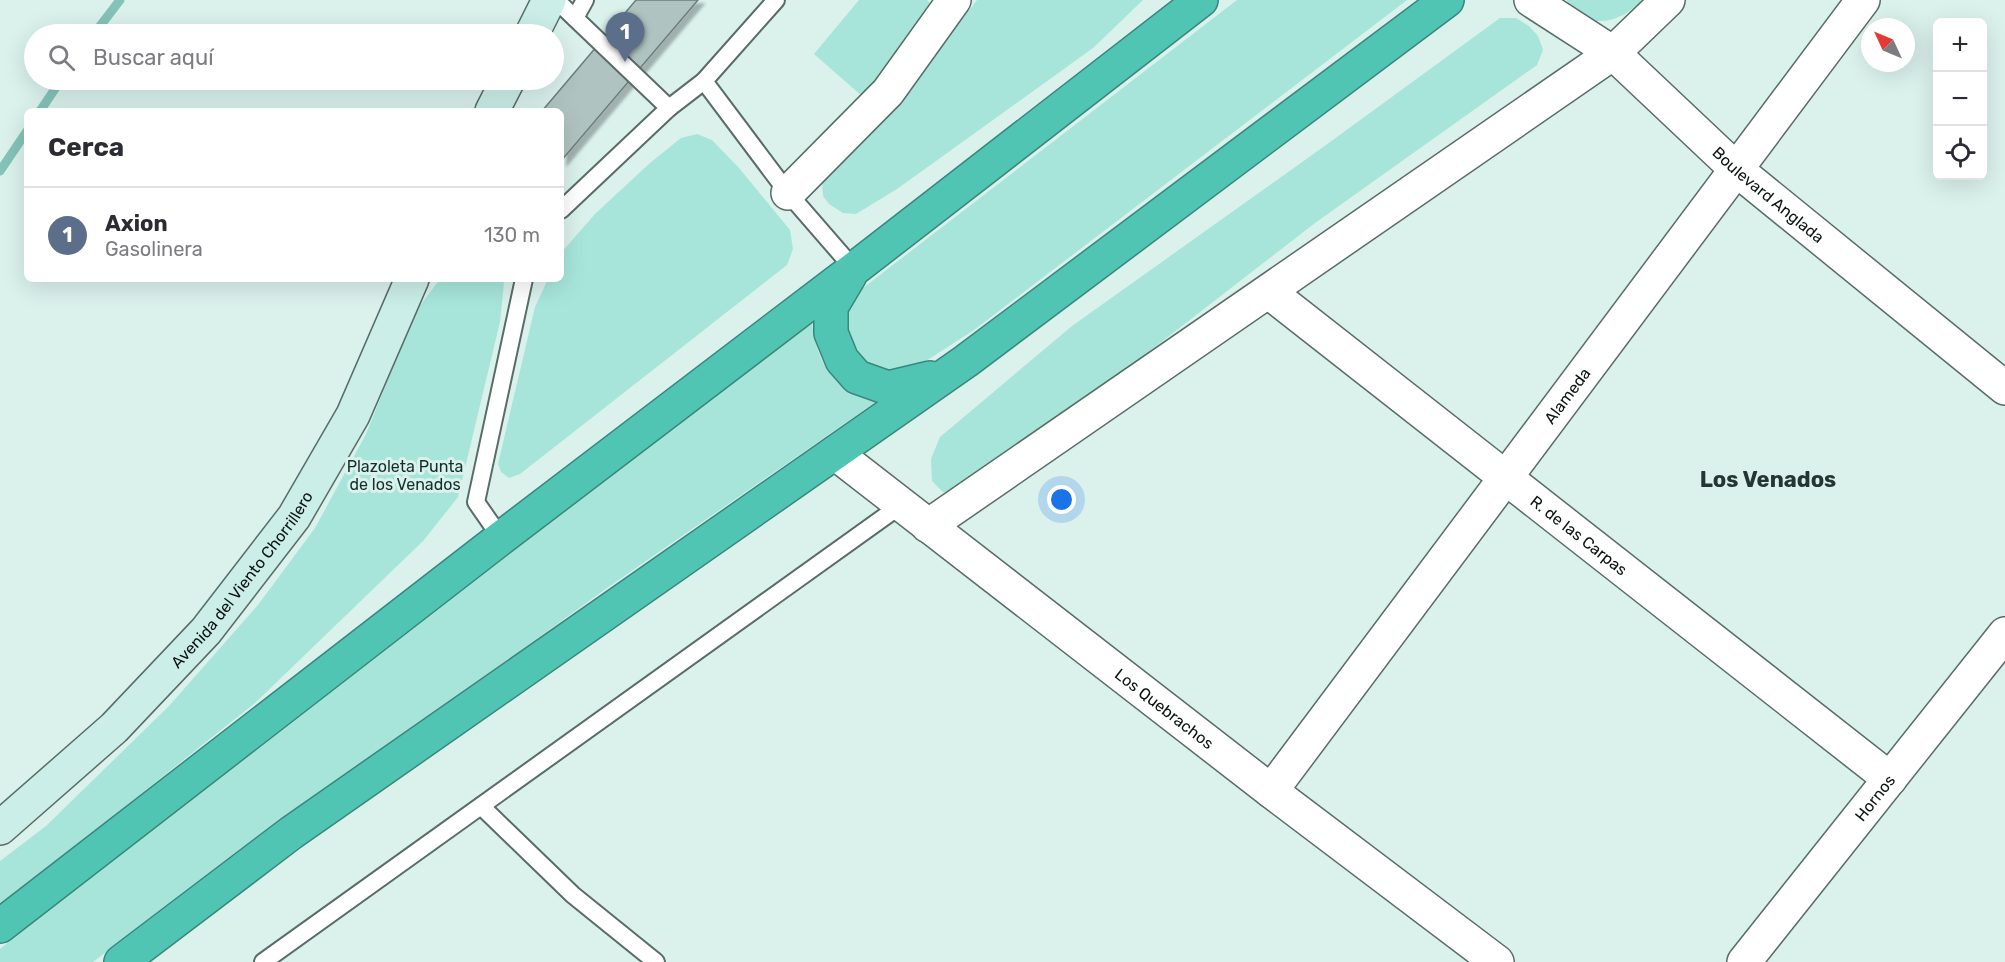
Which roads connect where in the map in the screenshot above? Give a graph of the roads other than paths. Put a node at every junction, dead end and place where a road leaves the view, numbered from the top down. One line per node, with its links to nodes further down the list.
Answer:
1 (556, 0): 10 (lane)
2 (585, 0): 10 (lane)
3 (776, 0): 13 (lane)
4 (954, 0): 18 (street)
5 (1201, 0): 20 (highway)
6 (1447, 0): 24 (highway)
7 (1531, 0): 12 (street, Boulevard Anglada)
8 (1668, 0): 12 (street)
9 (1863, 0): 17 (street, Alameda)
10 (562, 9): 11 (main road); 16 (lane)
11 (544, 24)
12 (1613, 53): 17 (street, Boulevard Anglada); 23 (street)
13 (704, 81): 16 (lane); 18 (lane)
14 (503, 90): 15 (main road)
15 (494, 108)
16 (669, 108): 19 (lane)
17 (1737, 170): 25 (street, Boulevard Anglada); 27 (street, Alameda)
18 (788, 193): 20 (lane)
19 (564, 207)
20 (854, 269): 24 (highway); 30 (highway)
21 (411, 282): 35 (main road, Avenida del Viento Chorrillero)
22 (523, 282): 30 (lane)
23 (1269, 292): 27 (street, R. de las Carpas); 29 (street)
24 (966, 361): 26 (highway)
25 (2005, 388)
26 (835, 453): 28 (street, Los Quebrachos); 37 (highway)
27 (1506, 478): 32 (street, R. de las Carpas); 33 (street, Alameda)
28 (901, 505): 29 (street, Los Quebrachos); 34 (lane)
29 (928, 526): 33 (street, Los Quebrachos)
30 (501, 538): 36 (highway)
31 (2005, 634): 32 (street, Hornos)
32 (1890, 778): 41 (street, Hornos)
33 (1271, 791): 40 (street, Los Quebrachos)
34 (481, 806): 38 (lane); 39 (lane)
35 (0, 828)
36 (0, 926)
37 (132, 959)
38 (263, 962)
39 (656, 962)
40 (1497, 962)
41 (1744, 962)

